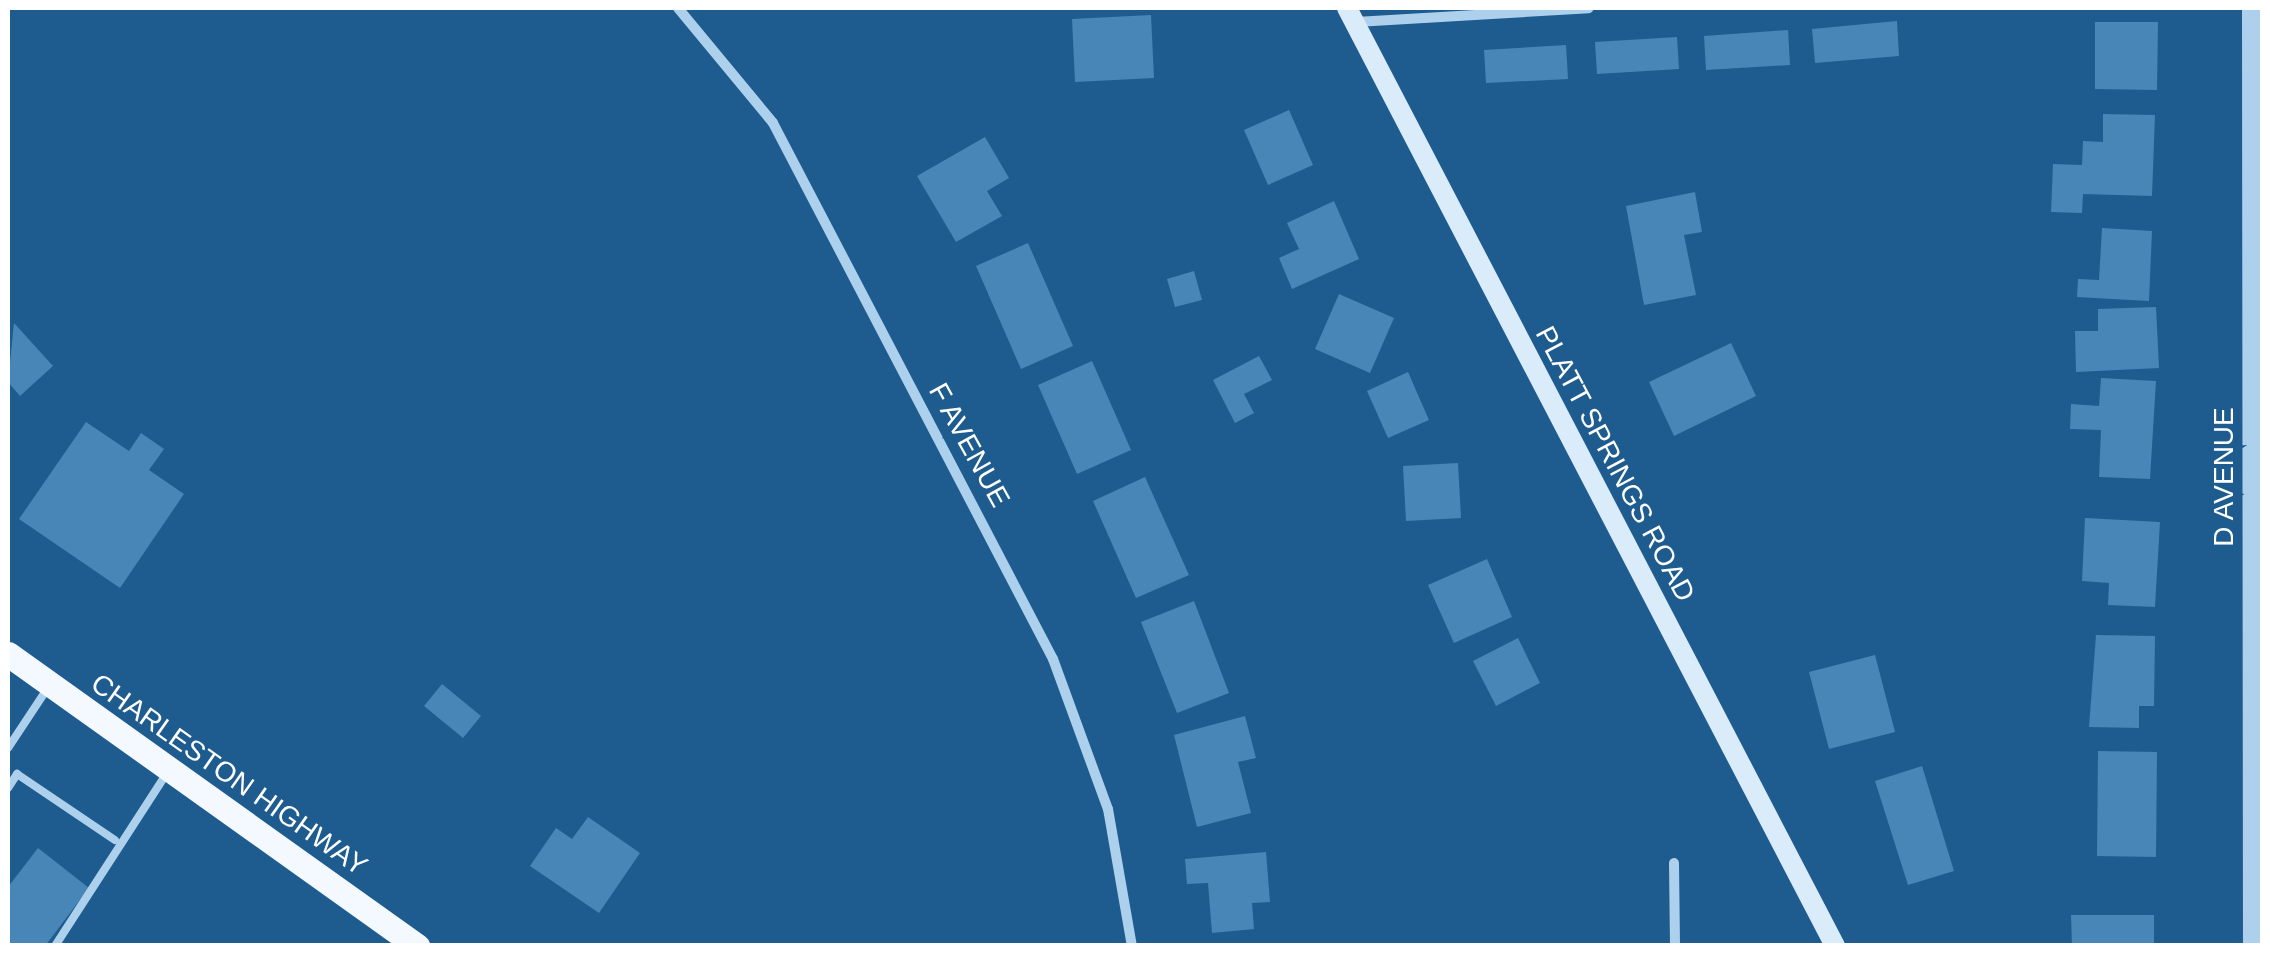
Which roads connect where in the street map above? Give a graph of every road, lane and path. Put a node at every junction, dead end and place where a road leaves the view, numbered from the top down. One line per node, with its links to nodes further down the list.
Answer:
1 (678, 8): 16 (street, F AVENUE)
2 (1589, 8): 4 (street)
3 (2251, 8): 19 (street, D AVENUE)
4 (1351, 15): 18 (main road, PLATT SPRINGS ROAD)
5 (8, 654): 6 (main road, CHARLESTON HIGHWAY)
6 (50, 684): 7 (lane); 9 (main road, CHARLESTON HIGHWAY)
7 (8, 748)
8 (8, 768): 10 (lane)
9 (170, 770): 12 (lane); 15 (main road, CHARLESTON HIGHWAY)
10 (17, 774): 11 (lane); 12 (lane)
11 (8, 788)
12 (116, 840): 14 (lane)
13 (1674, 863): 17 (street)
14 (55, 946)
15 (417, 946)
16 (1132, 946)
17 (1676, 946)
18 (1835, 946)
19 (2252, 946)

